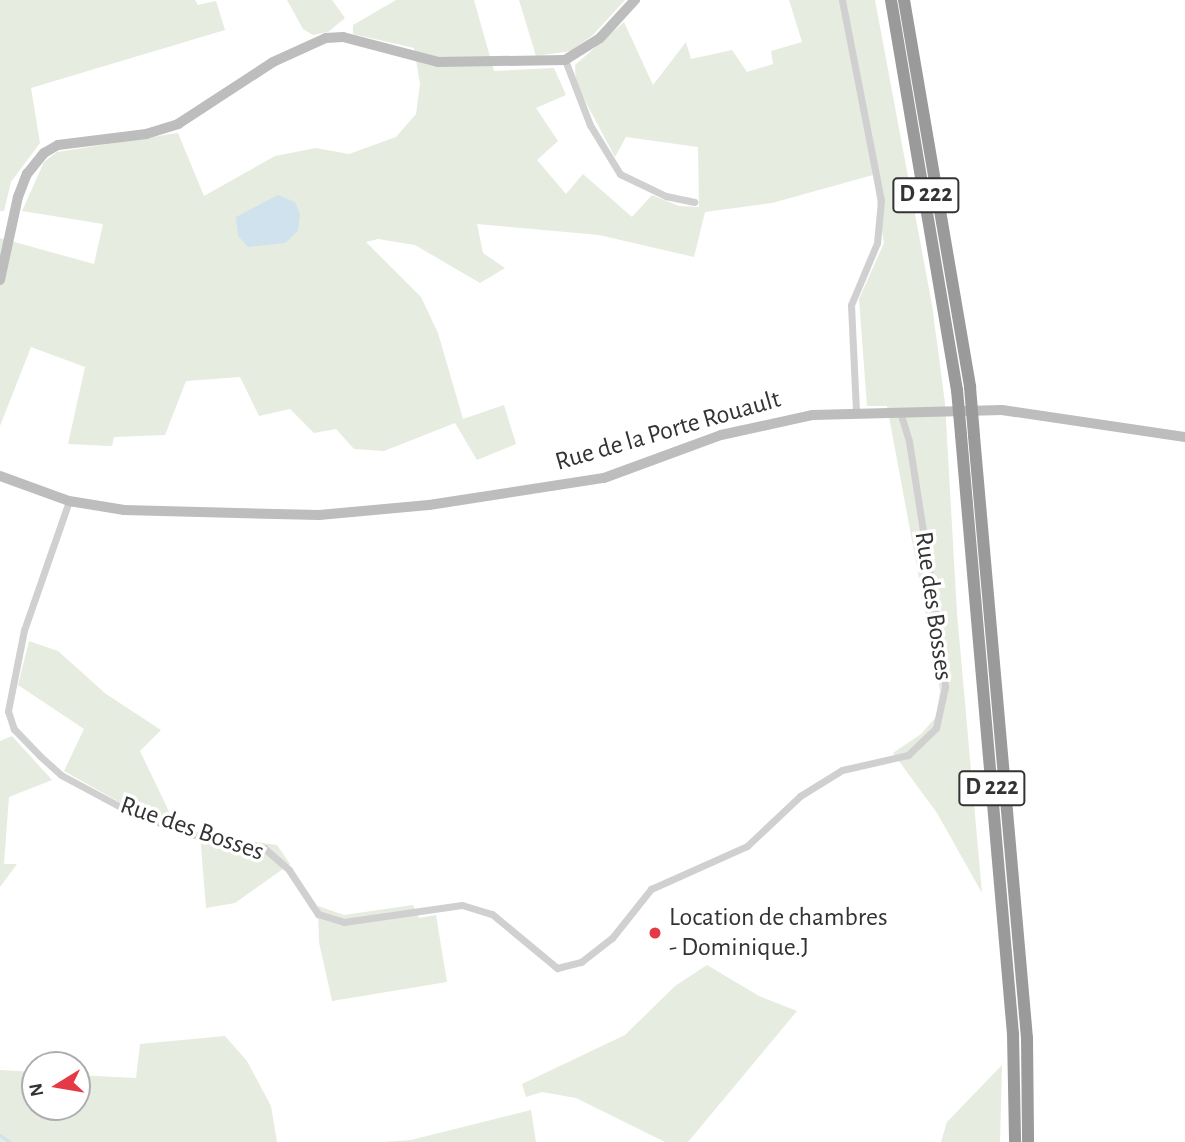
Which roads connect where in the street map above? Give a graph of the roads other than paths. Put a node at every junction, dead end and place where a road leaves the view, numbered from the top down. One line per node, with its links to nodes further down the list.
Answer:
1 (635, 0): 5 (street)
2 (842, 0): 10 (street)
3 (891, 0): 8 (highway, D 222)
4 (904, 0): 8 (highway, D 222)
5 (565, 60): 6 (street); 7 (street)
6 (694, 202)
7 (0, 279)
8 (963, 388): 11 (highway, D 222, bridge)
9 (901, 412): 10 (street, Rue de la Porte Rouault); 12 (street, Rue de la Porte Rouault); 14 (street, Rue des Bosses)
10 (856, 413): 14 (street, Rue de la Porte Rouault)
11 (968, 435): 15 (highway, D 222); 16 (highway, D 222)
12 (1185, 437)
13 (0, 476): 14 (street, Rue de la Porte Rouault)
14 (69, 500)
15 (1015, 1142)
16 (1028, 1142)

